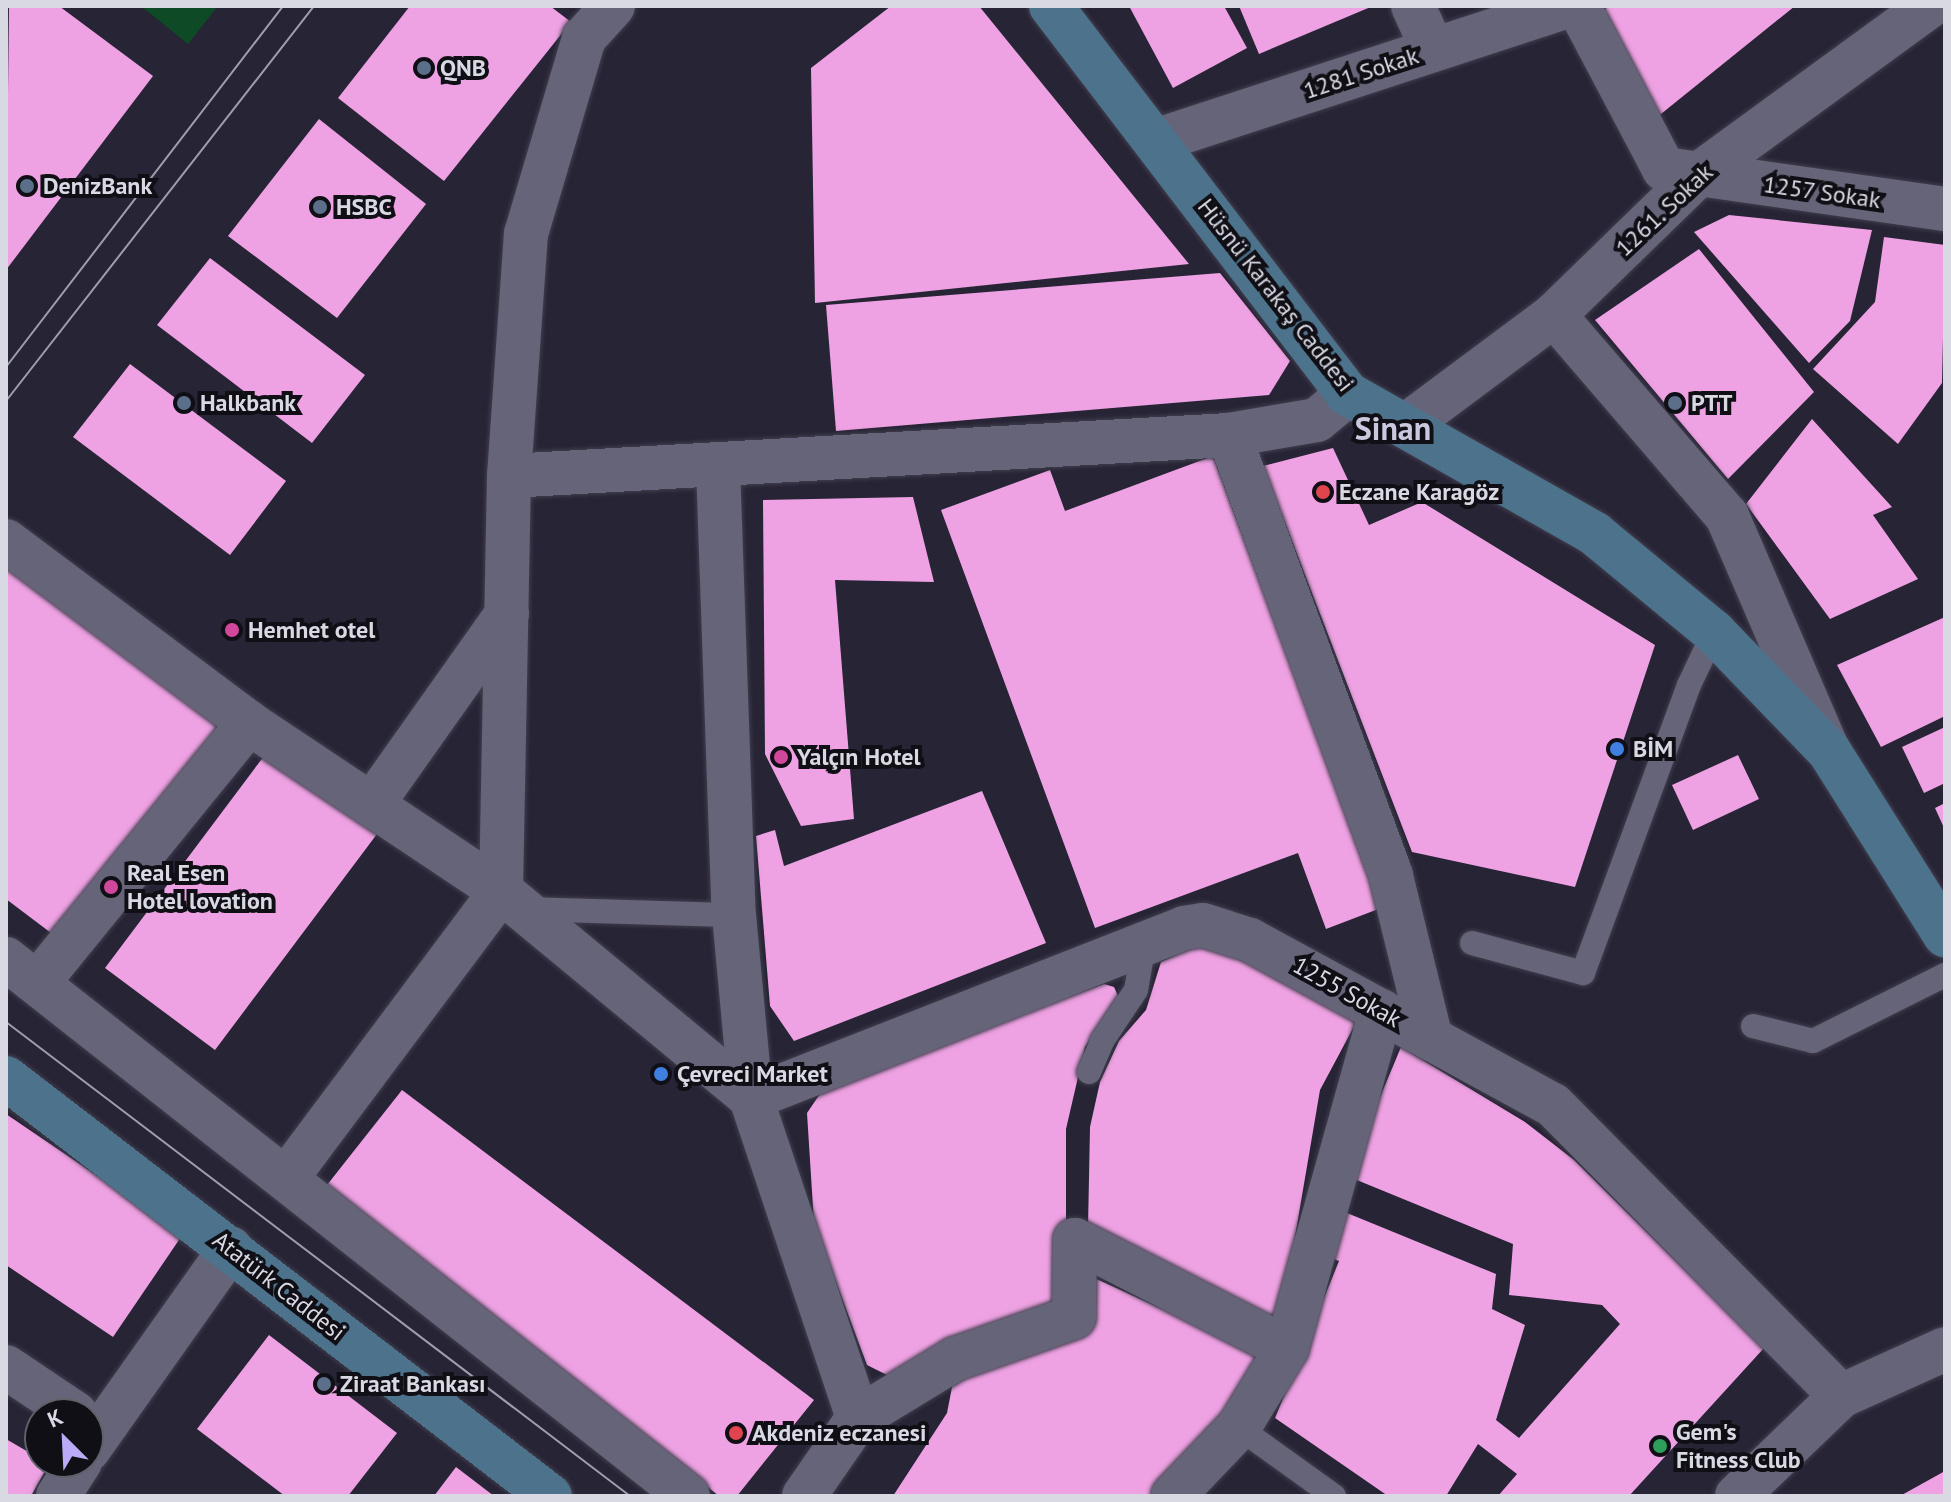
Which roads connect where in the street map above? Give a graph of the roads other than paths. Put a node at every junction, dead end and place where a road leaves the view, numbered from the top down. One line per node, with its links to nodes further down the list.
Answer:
1 (613, 6): 16 (street)
2 (1051, 6): 8 (street, Hüsnü Karakaş Caddesi)
3 (1413, 6): 7 (street)
4 (1567, 6): 7 (street, 1281 Sokak)
5 (1578, 6): 9 (street, 1257 Sokak)
6 (1929, 6): 9 (street, 1261. Sokak)
7 (1433, 50): 8 (street, 1281 Sokak)
8 (1155, 141): 12 (street, Hüsnü Karakaş Caddesi)
9 (1699, 174): 10 (street, 1257 Sokak); 11 (street, 1261. Sokak)
10 (1945, 209)
11 (1554, 315): 13 (street, 1261. Sokak); 21 (street)
12 (1348, 394): 13 (street, Hüsnü Karakaş Caddesi); 14 (street)
13 (1408, 424): 19 (street, Hüsnü Karakaş Caddesi)
14 (1229, 435): 15 (street); 32 (street)
15 (718, 466): 16 (street); 24 (street)
16 (509, 476): 18 (street)
17 (6, 541): 20 (street)
18 (507, 614): 22 (street); 23 (street)
19 (1714, 632): 21 (street, Hüsnü Karakaş Caddesi); 26 (lane)
20 (249, 723): 22 (street); 28 (street)
21 (1829, 751): 25 (street, Hüsnü Karakaş Caddesi)
22 (373, 803): 23 (street)
23 (512, 900): 24 (lane); 35 (street); 36 (street)
24 (734, 915): 35 (street)
25 (1945, 935)
26 (1472, 943)
27 (1144, 944): 30 (street, 1255 Sokak); 33 (lane); 35 (street, 1255 Sokak)
28 (23, 970): 36 (street)
29 (1945, 975): 31 (lane)
30 (1381, 1011): 32 (street, 1255 Sokak); 38 (street)
31 (1753, 1026)
32 (1431, 1039): 41 (street, 1255 Sokak)
33 (1089, 1072)
34 (6, 1078): 37 (street, Atatürk Caddesi)
35 (751, 1098): 44 (street)
36 (288, 1176): 47 (street)
37 (231, 1248): 43 (street); 46 (street, Atatürk Caddesi)
38 (1287, 1348): 44 (street); 49 (street)
39 (1945, 1349): 41 (street)
40 (6, 1367): 42 (street)
41 (1841, 1396): 51 (street)
42 (42, 1398)
43 (104, 1414)
44 (858, 1418): 48 (street)
45 (1256, 1440): 50 (lane)
46 (550, 1496)
47 (688, 1496)
48 (804, 1496)
49 (1173, 1496)
50 (1334, 1496)
51 (1737, 1496)

